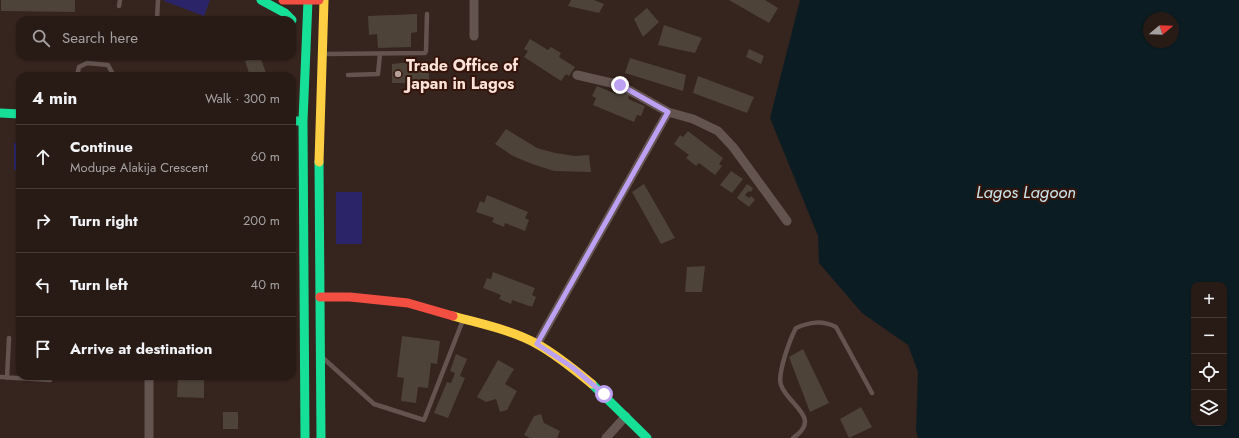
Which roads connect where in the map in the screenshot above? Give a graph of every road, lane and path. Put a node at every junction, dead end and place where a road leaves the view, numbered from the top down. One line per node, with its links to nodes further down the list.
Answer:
1 (120, 0): 9 (lane)
2 (158, 0): 11 (lane)
3 (261, 0): 12 (main road)
4 (284, 0): 5 (main road)
5 (308, 0): 6 (main road); 15 (main road)
6 (319, 0)
7 (324, 0): 16 (main road)
8 (474, 0): 14 (street)
9 (119, 6)
10 (427, 14): 17 (lane)
11 (157, 16)
12 (287, 16)
13 (296, 24): 15 (main road)
14 (474, 36)
15 (305, 47): 26 (main road)
16 (321, 54): 17 (lane); 28 (main road)
17 (380, 54): 20 (lane)
18 (78, 72): 19 (lane)
19 (112, 72)
20 (348, 75)
21 (577, 75): 22 (street)
22 (668, 112): 27 (street); 31 (street)
23 (0, 114): 24 (main road)
24 (16, 114)
25 (296, 121): 26 (main road)
26 (303, 121): 40 (main road)
27 (787, 221)
28 (320, 297): 29 (main road); 32 (main road)
29 (463, 320): 31 (main road); 32 (lane)
30 (9, 338): 34 (lane)
31 (537, 344): 38 (main road)
32 (321, 356): 41 (main road)
33 (0, 377): 34 (lane)
34 (7, 378): 35 (lane)
35 (16, 378)
36 (149, 380): 39 (street)
37 (872, 393): 44 (lane)
38 (626, 416): 42 (street); 43 (main road)
39 (149, 438)
40 (305, 438)
41 (321, 438)
42 (606, 438)
43 (646, 438)
44 (793, 438)

